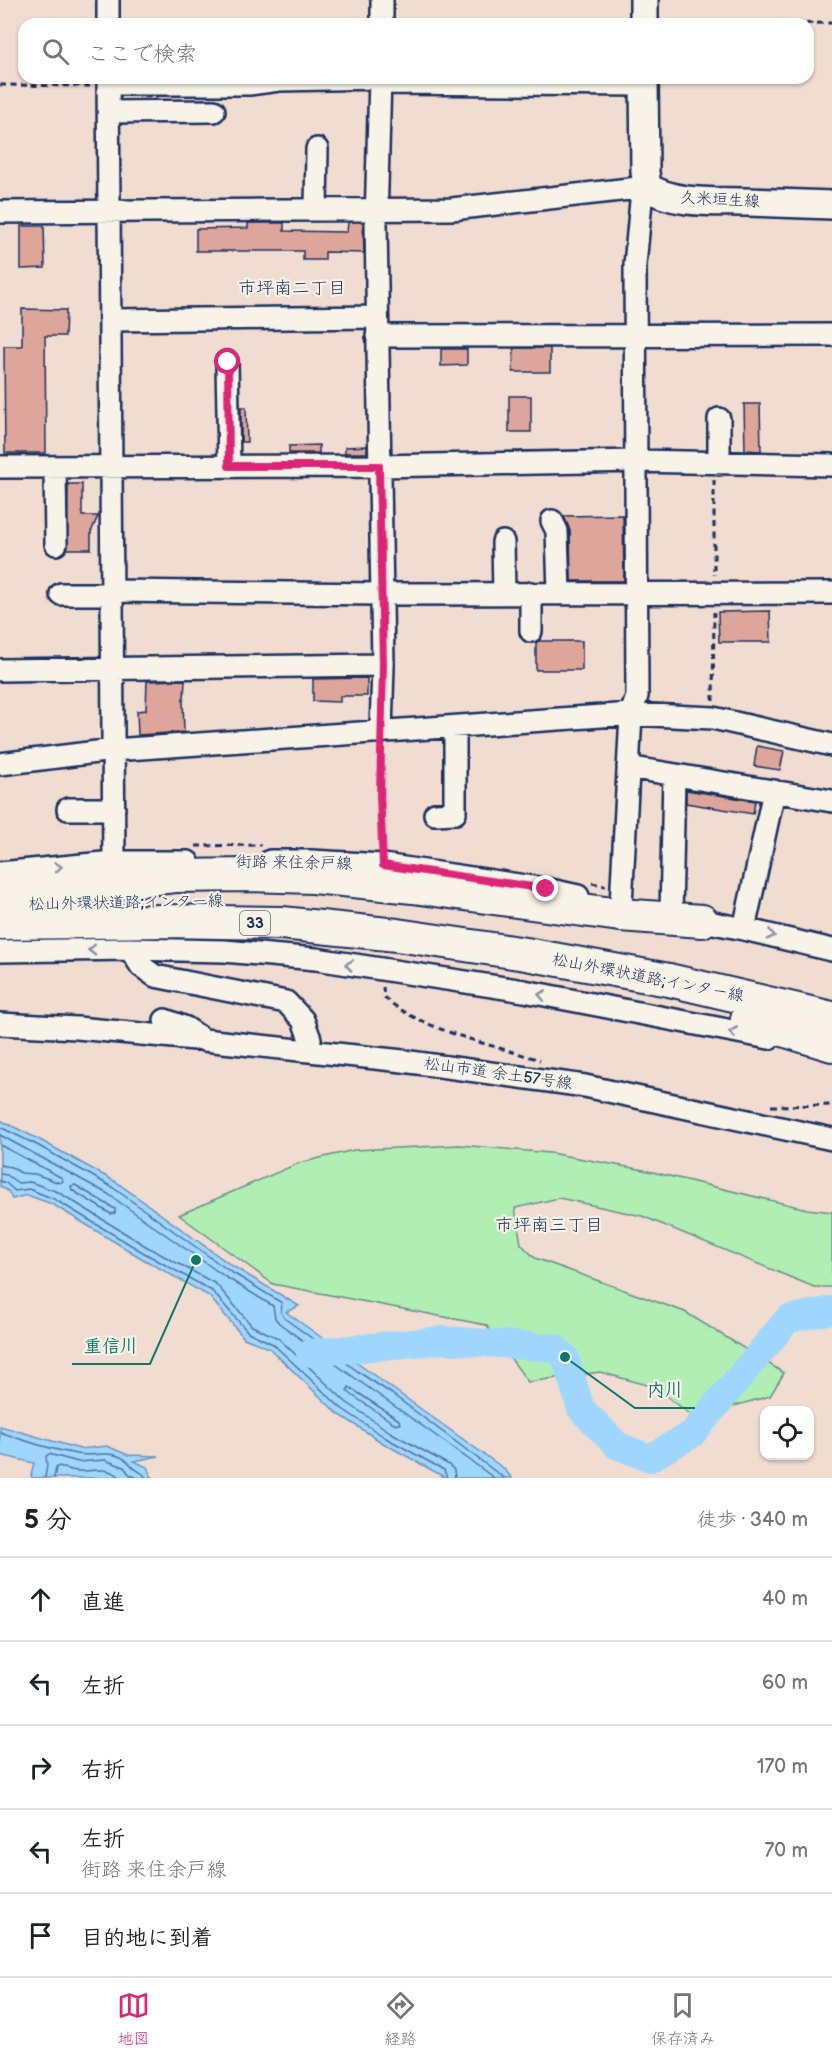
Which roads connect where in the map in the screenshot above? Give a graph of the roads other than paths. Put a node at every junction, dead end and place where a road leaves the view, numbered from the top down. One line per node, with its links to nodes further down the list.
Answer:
1 (108, 0): 4 (street)
2 (382, 0): 5 (street)
3 (644, 0): 6 (main road)
4 (108, 18)
5 (382, 18)
6 (644, 18)
7 (108, 84): 11 (street)
8 (380, 84): 17 (street)
9 (644, 84): 13 (main road)
10 (214, 111): 11 (street)
11 (109, 112): 15 (street)
12 (317, 149): 16 (street)
13 (647, 187): 14 (main road, 久米垣生線); 17 (street); 21 (street)
14 (832, 205)
15 (110, 210): 16 (street); 18 (street); 19 (street)
16 (316, 210): 17 (street)
17 (377, 210): 20 (street)
18 (0, 212)
19 (111, 320): 20 (street); 32 (street)
20 (377, 326): 21 (street); 29 (street)
21 (635, 334): 22 (street); 25 (street)
22 (832, 335)
23 (228, 362): 28 (street)
24 (719, 419): 26 (street)
25 (636, 461): 26 (street); 29 (street); 43 (street)
26 (719, 464): 27 (street)
27 (832, 465)
28 (229, 466): 29 (street); 32 (street)
29 (379, 466): 42 (street)
30 (0, 467): 31 (street)
31 (55, 467): 32 (street); 35 (street)
32 (112, 467): 36 (street)
33 (552, 522): 39 (street)
34 (503, 542): 37 (street)
35 (56, 544)
36 (113, 592): 41 (street); 42 (street); 46 (street)
37 (504, 593): 38 (street); 42 (street)
38 (531, 593): 39 (street); 44 (street)
39 (559, 593): 43 (street)
40 (832, 593): 43 (street)
41 (61, 594)
42 (380, 594): 45 (street)
43 (637, 594): 48 (street)
44 (531, 630)
45 (383, 665): 46 (street); 50 (street)
46 (113, 668): 47 (street); 52 (street)
47 (0, 670)
48 (631, 714): 49 (street); 51 (street); 54 (street)
49 (455, 727): 50 (street); 60 (street)
50 (381, 732): 52 (street)
51 (832, 745)
52 (113, 750): 53 (street); 59 (street)
53 (0, 764)
54 (628, 767): 55 (street); 65 (street)
55 (674, 775): 56 (street); 66 (street)
56 (774, 791): 57 (street); 70 (street)
57 (832, 801)
58 (68, 809): 59 (street)
59 (114, 809): 61 (street)
60 (435, 814)
61 (114, 862): 62 (street, 街路 来住余戸線, one-way to 61); 65 (street, 街路 来住余戸線)
62 (0, 873)
63 (0, 895): 67 (highway)
64 (0, 904): 71 (highway, 松山外環状道路;インター線 / 33)
65 (621, 905): 66 (street, 街路 来住余戸線)
66 (671, 915): 67 (street, 街路 来住余戸線)
67 (702, 921): 70 (street, 街路 来住余戸線)
68 (46, 922): 69 (highway, 松山外環状道路;インター線 / 33); 71 (highway, 松山外環状道路;インター線 / 33); 79 (highway)
69 (0, 923)
70 (744, 929): 73 (street, 街路 来住余戸線, one-way to 73)
71 (463, 944): 75 (highway, 松山外環状道路;インター線 / 33)
72 (130, 949): 74 (street, one-way to 74); 80 (street, one-way to 72); 81 (street)
73 (832, 950)
74 (0, 951)
75 (832, 1018)
76 (165, 1020): 78 (street, 松山市道 余土57号線)
77 (0, 1024): 78 (street)
78 (204, 1040): 81 (street, 松山市道 余土57号線)
79 (832, 1045)
80 (832, 1050)
81 (309, 1051): 82 (street, 松山市道 余土57号線)
82 (832, 1139)

